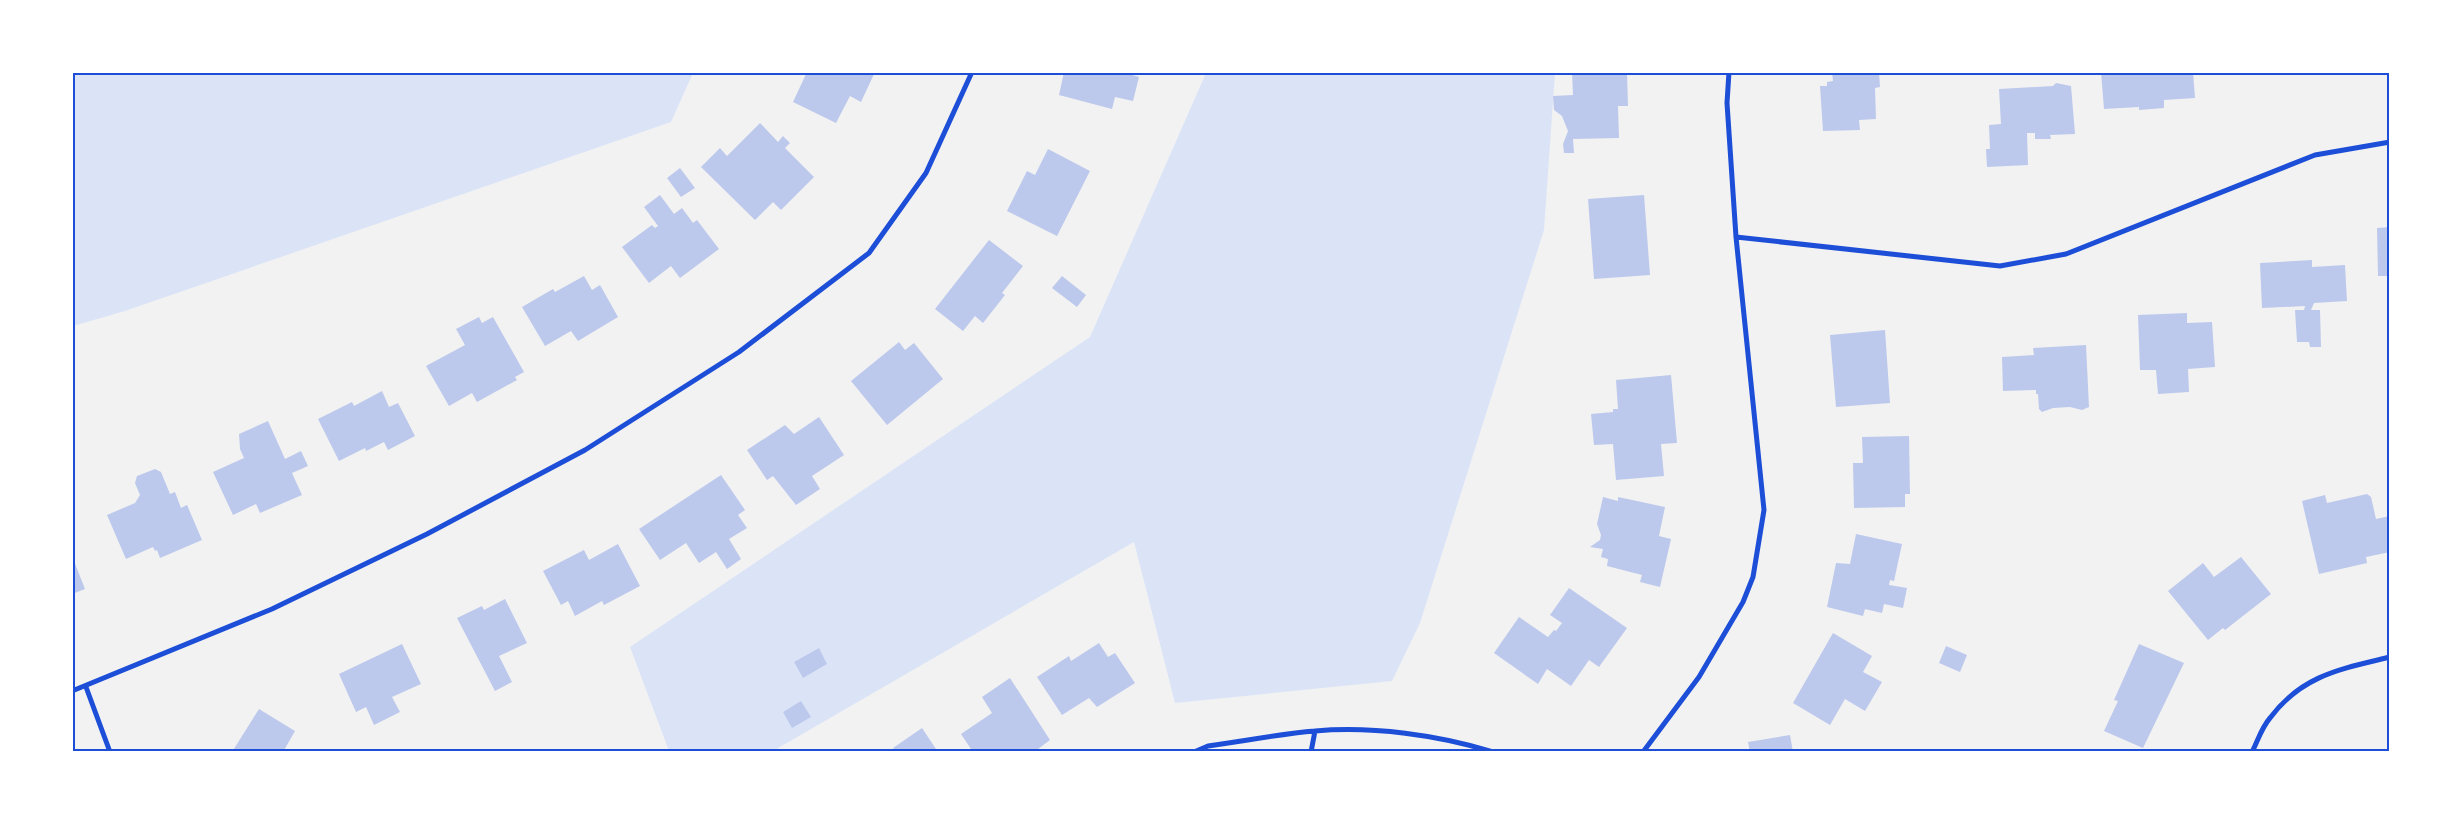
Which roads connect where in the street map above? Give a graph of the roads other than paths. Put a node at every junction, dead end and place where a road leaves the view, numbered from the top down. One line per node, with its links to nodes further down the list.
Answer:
1 (972, 72): 6 (street)
2 (1729, 72): 4 (street)
3 (2390, 142): 4 (street)
4 (1736, 237): 13 (street)
5 (2390, 657): 14 (street)
6 (86, 687): 7 (street); 9 (street)
7 (72, 691)
8 (1315, 731): 10 (street); 11 (street); 12 (street)
9 (110, 752)
10 (1194, 752)
11 (1312, 752)
12 (1493, 752)
13 (1643, 752)
14 (2252, 752)

